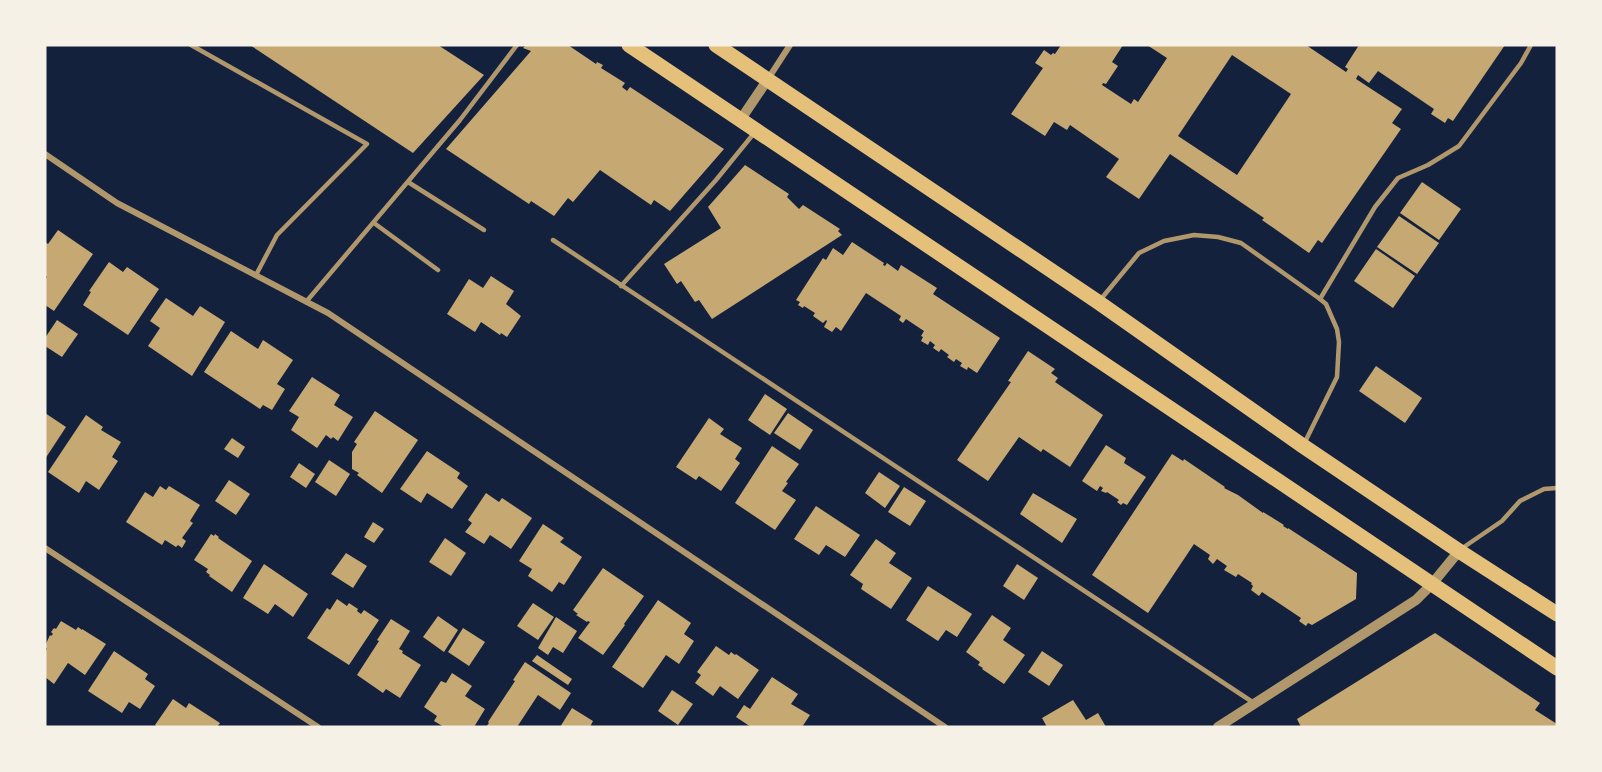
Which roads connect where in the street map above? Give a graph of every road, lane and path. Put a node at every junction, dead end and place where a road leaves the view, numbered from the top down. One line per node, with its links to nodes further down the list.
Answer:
1 (191, 45): 16 (lane)
2 (517, 45): 11 (lane)
3 (629, 45): 8 (main road)
4 (716, 45): 7 (main road)
5 (790, 45): 7 (street)
6 (1531, 45): 18 (lane)
7 (768, 79): 8 (street); 20 (main road)
8 (741, 119): 9 (main road)
9 (756, 130): 17 (lane); 25 (main road)
10 (45, 154): 16 (street)
11 (408, 182): 12 (lane); 13 (lane)
12 (374, 223): 15 (lane); 19 (lane)
13 (484, 230)
14 (553, 240): 17 (lane)
15 (438, 270)
16 (256, 275): 19 (street)
17 (621, 286): 28 (lane)
18 (1320, 299): 20 (lane); 21 (lane)
19 (306, 302): 30 (street)
20 (1098, 302): 21 (main road)
21 (1303, 446): 24 (main road)
22 (1557, 488): 24 (lane)
23 (45, 548): 29 (street)
24 (1459, 551): 25 (street); 26 (main road)
25 (1432, 584): 27 (main road); 28 (street)
26 (1557, 614)
27 (1557, 668)
28 (1254, 703): 31 (street)
29 (318, 727)
30 (945, 727)
31 (1218, 727)

